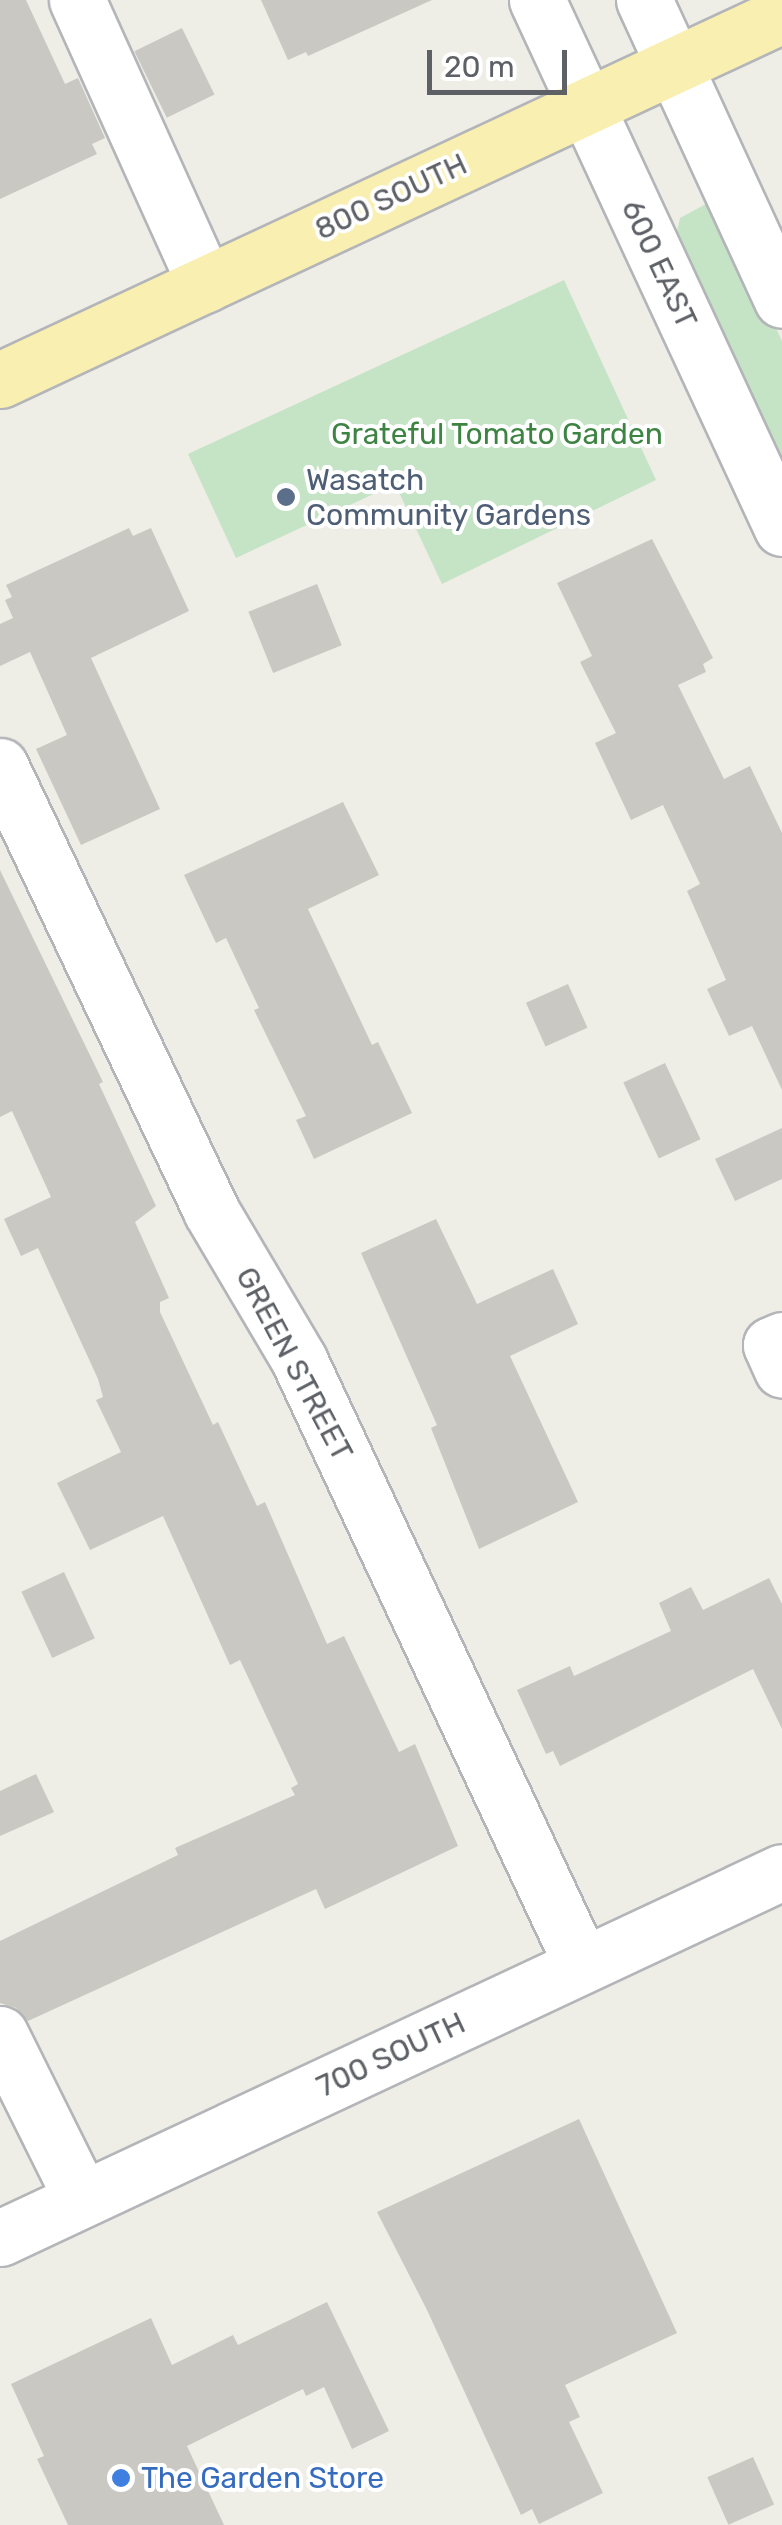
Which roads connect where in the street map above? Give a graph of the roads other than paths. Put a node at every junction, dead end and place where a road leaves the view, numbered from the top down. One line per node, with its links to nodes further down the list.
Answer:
1 (77, 0): 7 (street)
2 (537, 0): 6 (street, 600 EAST)
3 (644, 0): 5 (street)
4 (782, 15): 5 (main road, 800 SOUTH)
5 (673, 66): 6 (main road, 800 SOUTH); 8 (street)
6 (584, 107): 7 (main road, 800 SOUTH); 10 (street, 600 EAST)
7 (205, 284): 9 (main road, 800 SOUTH)
8 (782, 300)
9 (0, 380)
10 (782, 528)
11 (0, 766): 15 (street, GREEN STREET)
12 (782, 1340): 13 (street)
13 (782, 1370)
14 (782, 1872): 15 (street, 700 SOUTH)
15 (582, 1965): 17 (street, 700 SOUTH)
16 (0, 2034): 17 (street)
17 (82, 2200): 18 (street, 700 SOUTH)
18 (0, 2238)

